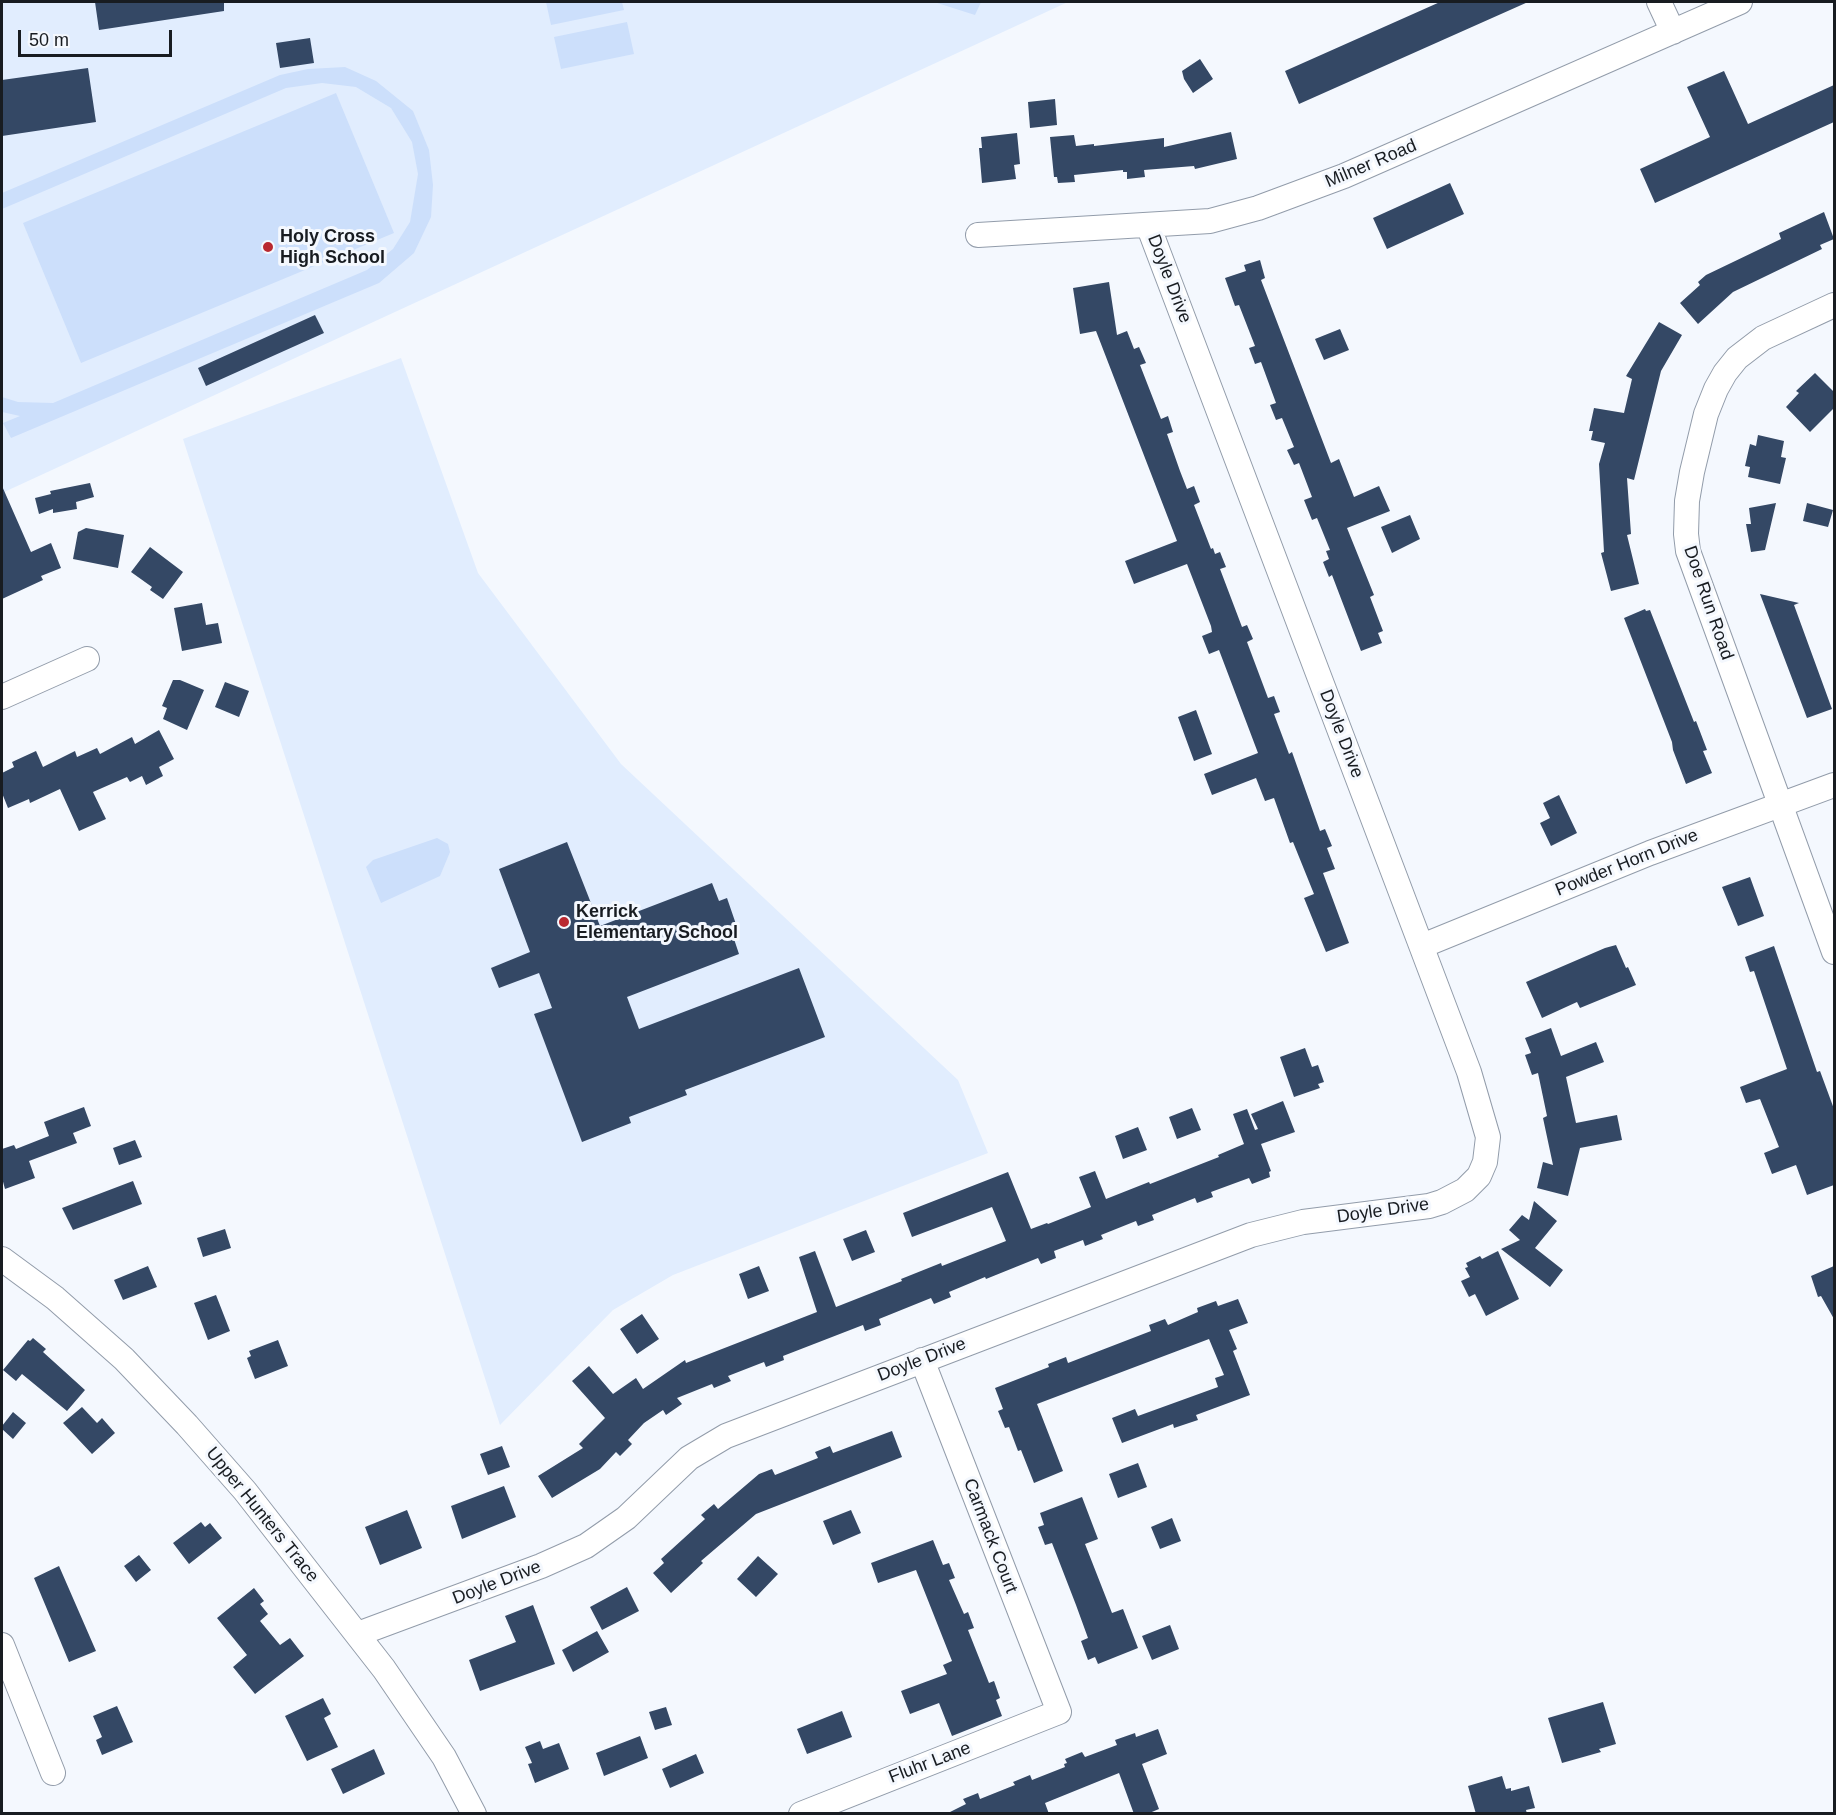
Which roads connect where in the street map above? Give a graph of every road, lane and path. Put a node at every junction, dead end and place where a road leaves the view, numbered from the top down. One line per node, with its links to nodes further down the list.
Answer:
1 (1659, 2): 3 (street)
2 (1740, 2): 3 (street, Milner Road)
3 (1673, 32): 4 (street, Milner Road)
4 (1148, 225): 5 (street, Milner Road); 11 (street, Doyle Drive)
5 (978, 235)
6 (1834, 305): 10 (street, Doe Run Road)
7 (87, 659): 8 (street)
8 (2, 697)
9 (1834, 785): 10 (street, Powder Horn Drive)
10 (1781, 804): 11 (street, Powder Horn Drive); 12 (street, Doe Run Road)
11 (1422, 946): 14 (street, Doyle Drive)
12 (1834, 952)
13 (5, 1269): 15 (street, Upper Hunters Trace)
14 (922, 1360): 15 (street, Doyle Drive); 17 (street, Carmack Court)
15 (358, 1634): 19 (street, Upper Hunters Trace)
16 (2, 1645): 18 (street)
17 (1059, 1712): 20 (street, Fluhr Lane)
18 (53, 1773)
19 (474, 1814)
20 (801, 1814)

